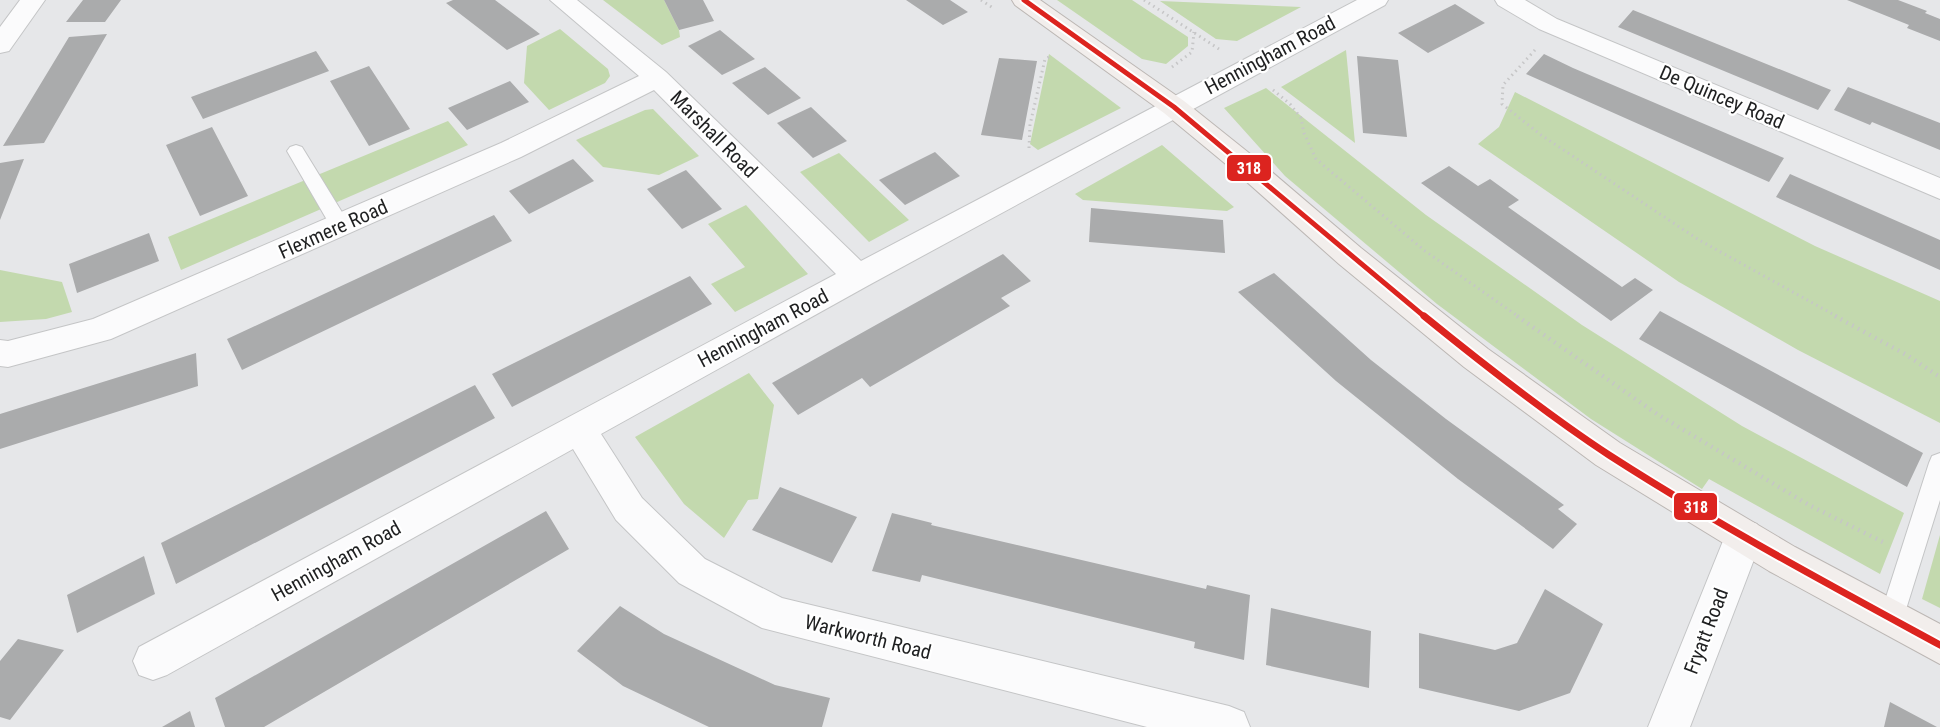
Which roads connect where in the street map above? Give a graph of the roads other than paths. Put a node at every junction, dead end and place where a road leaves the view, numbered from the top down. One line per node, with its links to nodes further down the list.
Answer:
1 (33, 0): 6 (street)
2 (562, 0): 7 (street, Marshall Road)
3 (1024, 0): 8 (highway)
4 (1376, 0): 8 (street, Henningham Road)
5 (1507, 0): 10 (street, De Quincey Road)
6 (0, 45)
7 (657, 78): 11 (street, Flexmere Road); 12 (street, Marshall Road)
8 (1174, 107): 12 (street, Henningham Road); 16 (highway)
9 (296, 151): 11 (lane)
10 (1940, 189)
11 (341, 227): 13 (street, Flexmere Road)
12 (858, 277): 14 (street, Henningham Road)
13 (0, 354)
14 (579, 428): 19 (street, Henningham Road); 20 (street, Warkworth Road)
15 (1940, 463): 17 (lane)
16 (1744, 536): 17 (highway); 21 (street, Fryatt Road)
17 (1891, 619): 18 (highway)
18 (1940, 645)
19 (153, 661)
20 (1229, 727)
21 (1669, 727)

